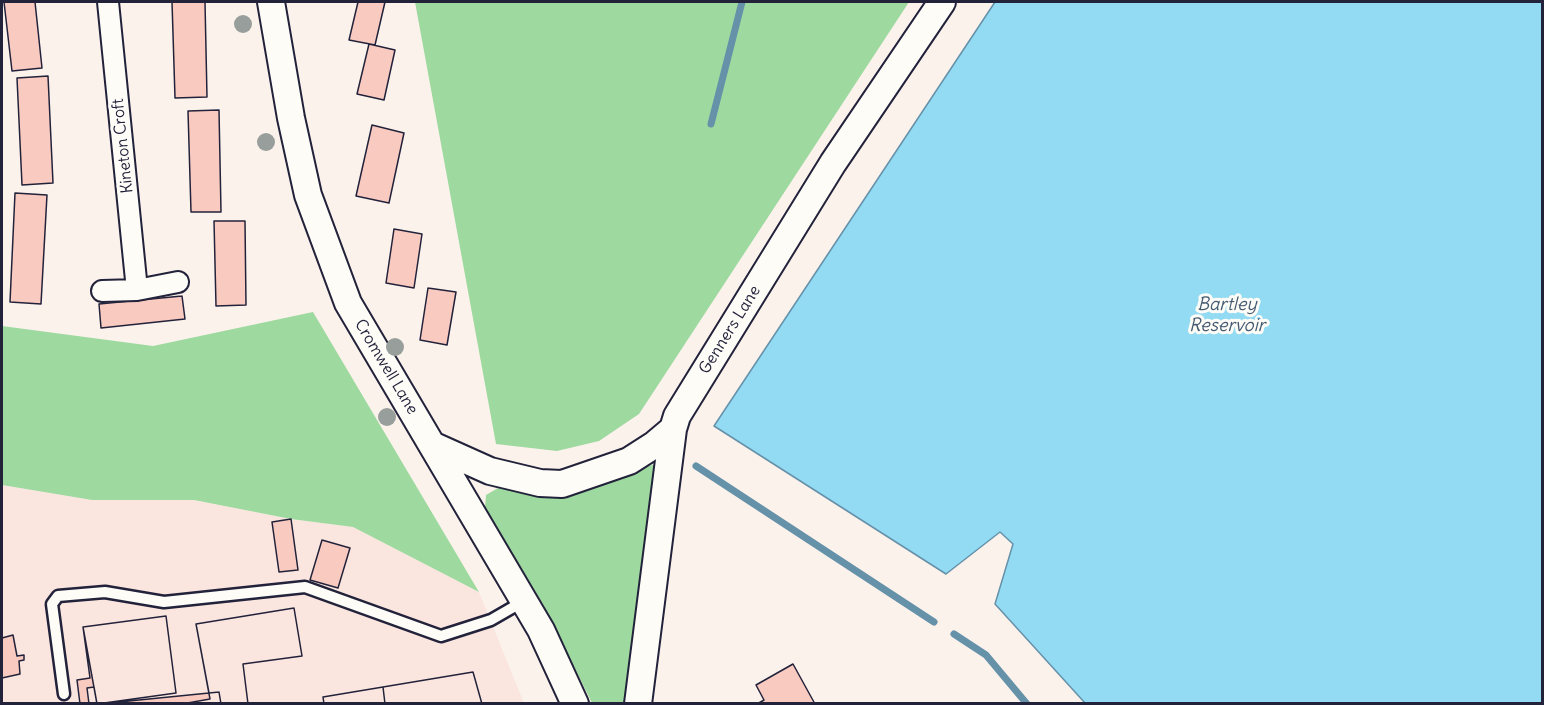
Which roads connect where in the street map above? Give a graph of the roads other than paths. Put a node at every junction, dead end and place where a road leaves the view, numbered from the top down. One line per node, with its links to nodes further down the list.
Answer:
1 (108, 2): 5 (street, Kineton Croft)
2 (271, 2): 8 (street, Cromwell Lane)
3 (942, 2): 7 (street, Genners Lane)
4 (178, 282): 5 (street)
5 (137, 290): 6 (street)
6 (102, 291)
7 (672, 429): 8 (street); 12 (street, Genners Lane)
8 (432, 445): 9 (street, Cromwell Lane)
9 (525, 601): 10 (lane); 11 (street, Cromwell Lane)
10 (64, 694)
11 (575, 704)
12 (638, 704)

